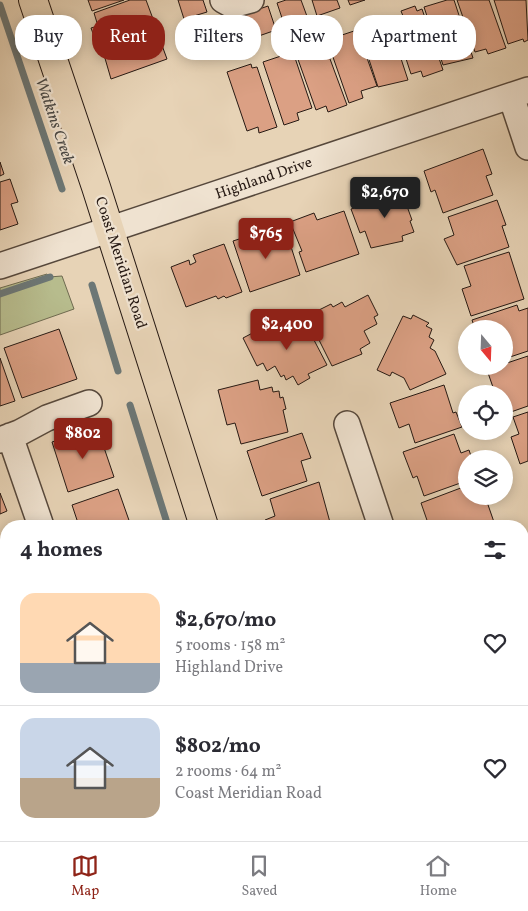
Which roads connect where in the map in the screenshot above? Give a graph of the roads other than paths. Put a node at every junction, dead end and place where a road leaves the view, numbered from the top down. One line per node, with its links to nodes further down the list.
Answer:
1 (34, 0): 6 (main road, Coast Meridian Road)
2 (251, 0): 3 (street)
3 (224, 1)
4 (520, 93): 5 (street); 6 (street, Highland Drive)
5 (528, 147)
6 (110, 230): 7 (street, Highland Drive); 12 (main road, Coast Meridian Road)
7 (0, 266)
8 (89, 403): 10 (street)
9 (347, 424): 13 (street)
10 (5, 438): 11 (street)
11 (39, 520)
12 (202, 520)
13 (379, 520)

